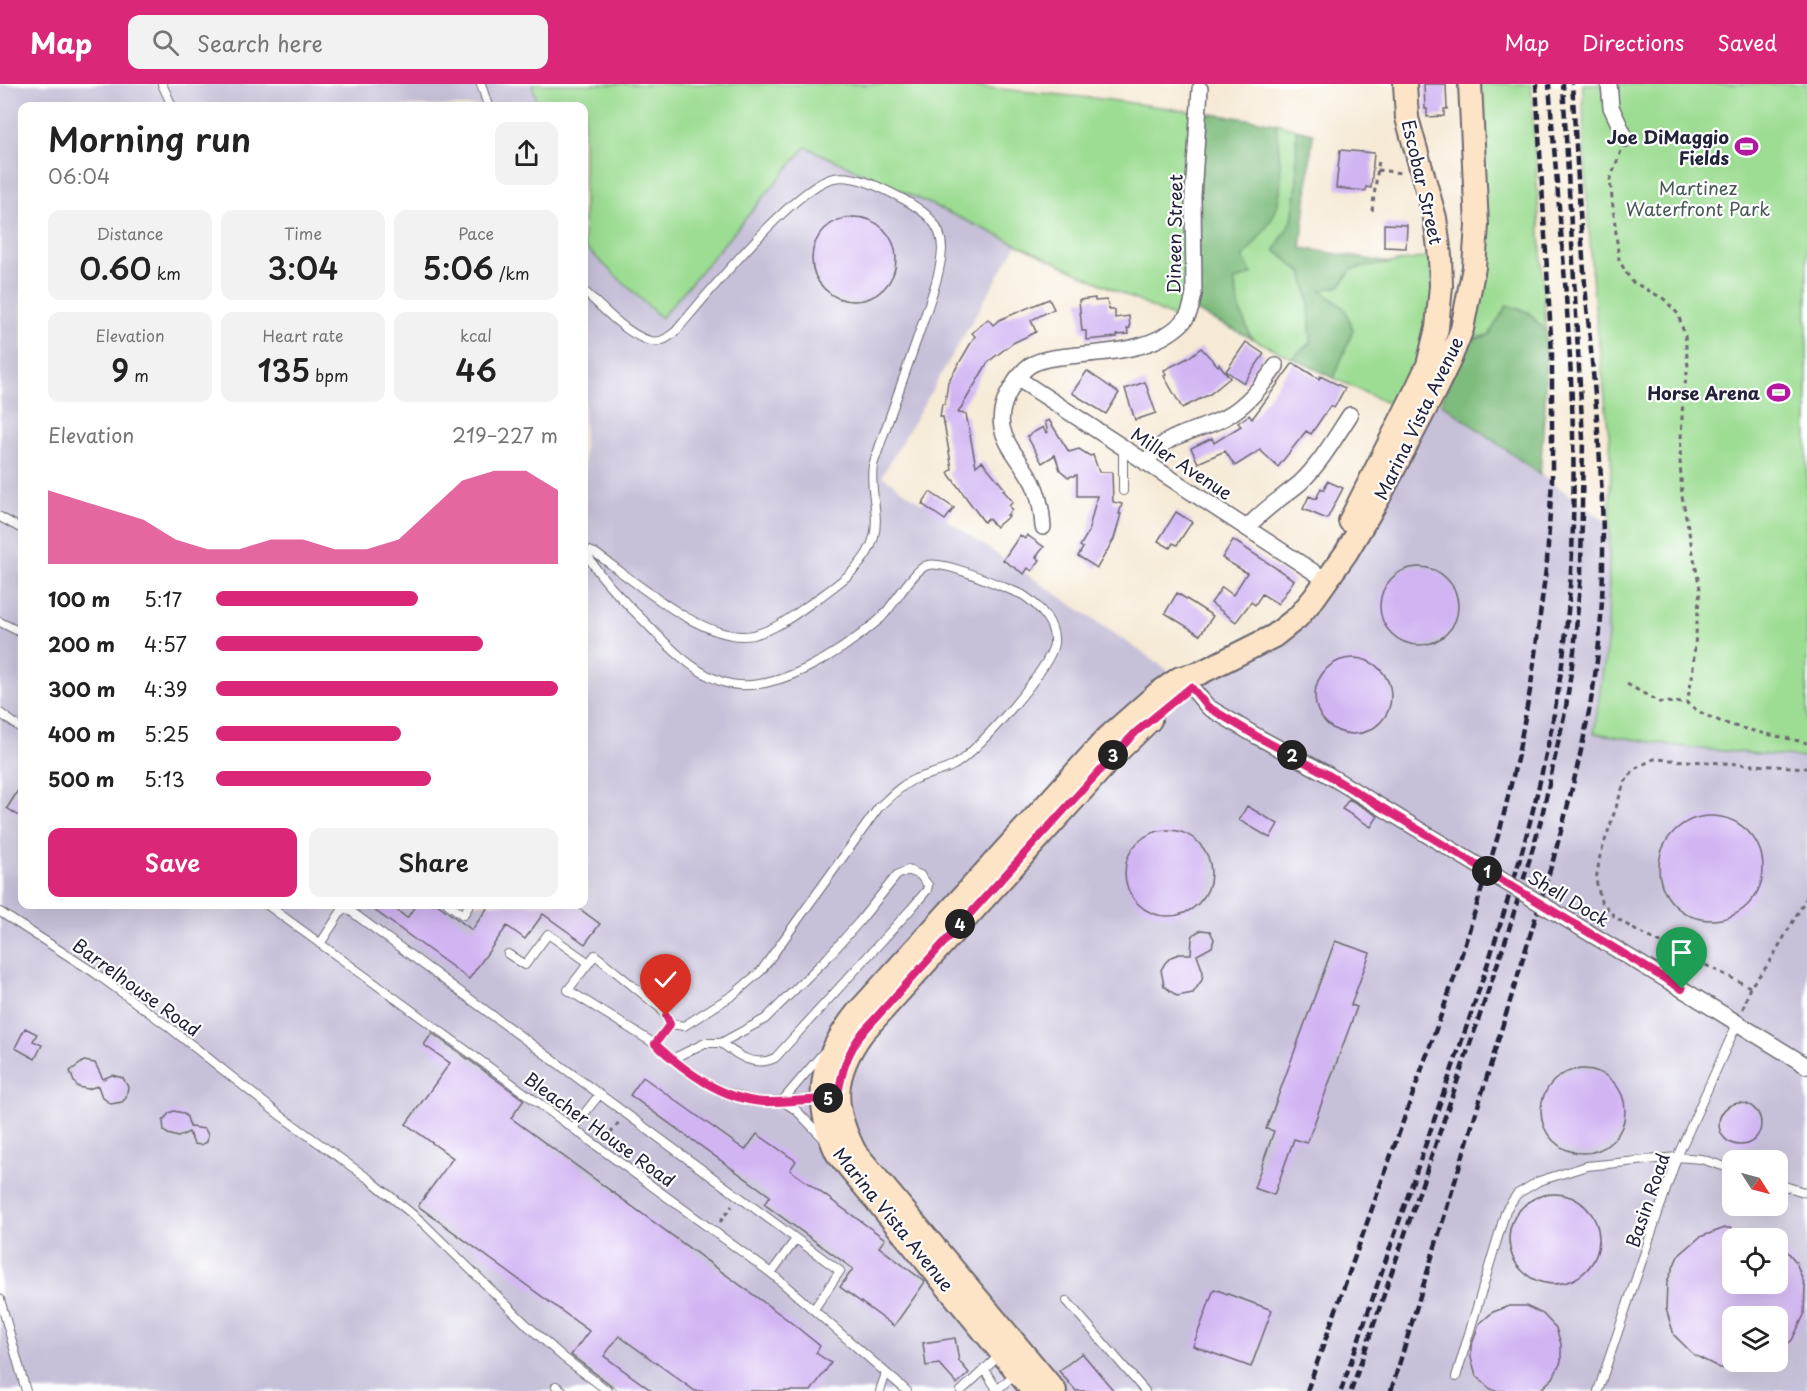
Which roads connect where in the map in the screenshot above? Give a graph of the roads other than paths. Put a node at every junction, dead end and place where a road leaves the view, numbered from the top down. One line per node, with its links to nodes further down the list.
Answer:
1 (162, 84): 7 (lane)
2 (481, 84): 8 (lane)
3 (1405, 84): 10 (main road, Escobar Street)
4 (1470, 84): 11 (main road, Marina Vista Avenue)
5 (1609, 84): 9 (street)
6 (1200, 89): 14 (street, Dineen Street)
7 (170, 102)
8 (487, 102)
9 (1626, 140)
10 (1435, 218): 11 (main road); 25 (main road, Escobar Street)
11 (1474, 267): 25 (main road, Marina Vista Avenue)
12 (588, 294): 23 (lane)
13 (1276, 366): 17 (street)
14 (1017, 378): 16 (street, Miller Avenue); 21 (street, Dineen Street)
15 (1350, 415): 22 (street)
16 (1123, 448): 17 (street, Miller Avenue); 18 (lane)
17 (1146, 463): 22 (street, Miller Avenue)
18 (1123, 491)
19 (0, 517): 20 (lane)
20 (18, 527)
21 (1043, 527)
22 (1247, 528): 25 (street, Miller Avenue)
23 (588, 550)
24 (588, 557): 40 (lane)
25 (1326, 580): 28 (main road, Marina Vista Avenue)
26 (0, 622): 27 (lane)
27 (18, 631)
28 (1196, 680): 41 (street, Shell Dock, bridge); 42 (main road, Marina Vista Avenue); 48 (main road, Marina Vista Avenue)
29 (0, 713): 30 (lane)
30 (18, 726)
31 (273, 909): 37 (lane, Bleacher House Road)
32 (344, 909): 37 (lane)
33 (350, 909): 47 (lane)
34 (455, 909): 35 (lane)
35 (467, 909)
36 (0, 912): 67 (lane, Barrelhouse Road)
37 (320, 944): 50 (lane, Bleacher House Road)
38 (508, 954): 39 (lane)
39 (589, 963): 40 (lane); 44 (lane)
40 (670, 1024): 44 (lane)
41 (1737, 1024): 46 (street, Shell Dock); 52 (lane, Basin Road)
42 (844, 1030): 48 (main road, Marina Vista Avenue); 49 (lane)
43 (721, 1043): 43 (lane); 45 (lane)
44 (655, 1044): 45 (lane)
45 (672, 1059): 49 (lane)
46 (1807, 1066)
47 (599, 1095): 50 (lane); 56 (lane)
48 (829, 1098): 49 (lane); 51 (main road, Marina Vista Avenue); 61 (main road, Marina Vista Avenue)
49 (782, 1101): 51 (lane)
50 (573, 1128): 57 (lane, Bleacher House Road)
51 (837, 1153): 61 (main road, Marina Vista Avenue)
52 (1677, 1157): 53 (lane); 65 (lane); 75 (lane, Basin Road)
53 (1722, 1166)
54 (1788, 1187): 55 (lane)
55 (1807, 1193)
56 (794, 1243): 57 (lane); 60 (lane)
57 (771, 1273): 60 (lane, Bleacher House Road)
58 (0, 1299): 66 (lane)
59 (1067, 1301): 74 (lane)
60 (814, 1309): 64 (lane, Bleacher House Road)
61 (1008, 1348): 62 (main road, Marina Vista Avenue); 63 (lane)
62 (1024, 1367): 71 (lane); 72 (main road, Marina Vista Avenue); 73 (main road, Marina Vista Avenue)
63 (984, 1369): 70 (lane); 71 (lane)
64 (886, 1373): 68 (lane); 69 (lane, Bleacher House Road)
65 (1456, 1377)
66 (26, 1391)
67 (608, 1391)
68 (880, 1391)
69 (907, 1391)
70 (961, 1391)
71 (997, 1391)
72 (1033, 1391)
73 (1055, 1391)
74 (1145, 1391)
75 (1598, 1391)

